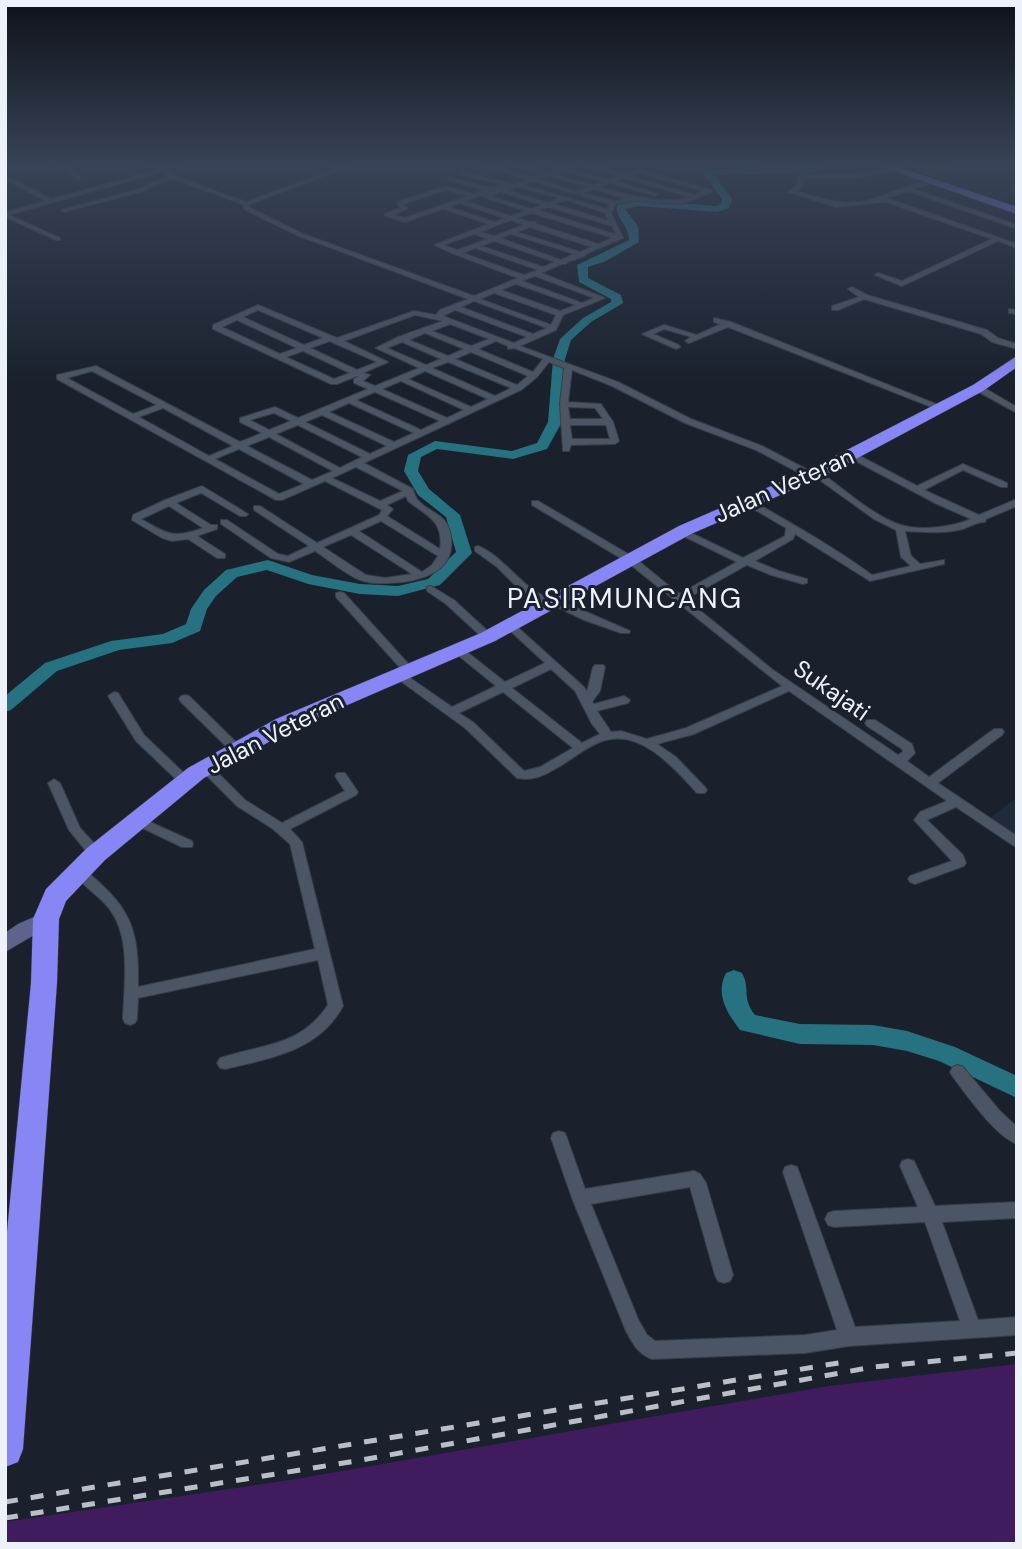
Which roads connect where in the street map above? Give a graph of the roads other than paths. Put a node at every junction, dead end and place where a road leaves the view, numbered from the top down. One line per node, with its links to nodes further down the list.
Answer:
1 (310, 238): 23 (street)
2 (454, 238): 12 (street)
3 (531, 238): 13 (street)
4 (577, 238): 11 (street)
5 (579, 238): 11 (street)
6 (619, 238): 11 (street)
7 (494, 239): 10 (street); 14 (street)
8 (998, 239): 9 (street); 17 (street)
9 (1015, 244)
10 (475, 246): 12 (street); 15 (street)
11 (601, 246): 13 (street)
12 (456, 253): 18 (street)
13 (583, 255): 14 (street)
14 (564, 263): 15 (street)
15 (545, 271): 16 (street)
16 (536, 274): 18 (street); 24 (street)
17 (878, 275)
18 (525, 278): 19 (street)
19 (517, 282): 21 (street); 24 (street)
20 (852, 289): 22 (street)
21 (496, 290): 23 (street); 27 (street)
22 (864, 297): 26 (street); 42 (street)
23 (476, 299): 25 (street); 33 (street)
24 (582, 305): 27 (street)
25 (455, 307): 29 (street); 35 (street)
26 (835, 308)
27 (561, 314): 33 (street)
28 (237, 317): 38 (street); 43 (street); 46 (street)
29 (438, 317): 31 (street); 38 (street)
30 (718, 320): 32 (street)
31 (448, 322): 34 (street); 39 (street)
32 (728, 324): 36 (street); 63 (street)
33 (553, 328): 35 (street)
34 (424, 330): 37 (street); 44 (street)
35 (533, 337): 40 (street)
36 (696, 337): 41 (street); 41 (street)
37 (401, 339): 47 (street); 48 (street)
38 (333, 340): 43 (street); 53 (street)
39 (493, 340): 40 (street); 44 (street)
40 (511, 346): 49 (street)
41 (676, 347): 45 (street)
42 (1017, 347)
43 (305, 348): 46 (street); 53 (street)
44 (470, 350): 48 (street); 54 (street)
45 (667, 351)
46 (279, 357): 53 (street)
47 (401, 359): 52 (street); 58 (street)
48 (448, 359): 52 (street); 57 (street)
49 (548, 360): 51 (street); 54 (street)
50 (1017, 360): 56 (highway, Jalan Veteran)
51 (567, 367): 61 (street); 81 (street)
52 (425, 369): 55 (street); 59 (street)
53 (359, 374)
54 (534, 375): 57 (street)
55 (402, 379): 58 (street); 64 (street)
56 (978, 387): 63 (highway, Jalan Veteran); 65 (street)
57 (518, 388): 59 (street)
58 (377, 390): 60 (street); 68 (street)
59 (495, 398): 64 (street)
60 (351, 401): 66 (street); 72 (street)
61 (564, 404): 70 (street); 71 (street)
62 (162, 406): 67 (street); 67 (street); 75 (street)
63 (942, 408): 76 (highway, Jalan Veteran)
64 (471, 410): 68 (street)
65 (1017, 411)
66 (323, 412): 69 (street); 74 (street)
67 (132, 417): 78 (street)
68 (446, 421): 72 (street)
69 (299, 422): 73 (street); 73 (street); 77 (street)
70 (565, 422): 71 (street); 71 (street)
71 (609, 422)
72 (420, 433): 74 (street)
73 (268, 434): 75 (street); 80 (street)
74 (395, 446): 77 (street)
75 (239, 447): 78 (street); 83 (street)
76 (851, 455): 81 (highway, Jalan Veteran); 85 (street)
77 (369, 457): 79 (street)
78 (208, 459): 87 (street)
79 (356, 463): 80 (street); 86 (street)
80 (340, 471): 82 (street)
81 (813, 474): 89 (highway, Jalan Veteran); 98 (street)
82 (325, 478): 83 (street); 93 (street)
83 (312, 484): 87 (street)
84 (1004, 485): 85 (street)
85 (918, 489): 95 (street)
86 (410, 495): 93 (street); 105 (street)
87 (279, 498): 92 (street)
88 (168, 502): 94 (street); 99 (street); 102 (street)
89 (748, 502): 97 (street); 101 (highway, Jalan Veteran)
90 (535, 503): 107 (street, Sukajati)
91 (1015, 504): 95 (street)
92 (257, 508): 94 (street); 103 (street)
93 (383, 510): 100 (street); 105 (street)
94 (243, 514): 96 (street)
95 (982, 520): 98 (street)
96 (224, 522): 99 (street); 103 (street)
97 (792, 527): 108 (street); 110 (street)
98 (900, 527): 110 (street)
99 (210, 528): 102 (street)
100 (352, 531): 103 (street); 111 (street)
101 (682, 532): 107 (highway, Jalan Veteran); 108 (street)
102 (190, 536): 106 (street)
103 (316, 548): 111 (street)
104 (478, 549): 116 (street)
105 (444, 555): 111 (street)
106 (221, 556)
107 (631, 560): 115 (street, Sukajati); 116 (highway, Jalan Veteran)
108 (744, 561): 112 (street); 115 (street)
109 (940, 562): 110 (street)
110 (917, 566)
111 (421, 576)
112 (803, 581)
113 (431, 589): 119 (street)
114 (340, 595): 123 (street)
115 (680, 598): 125 (street, Sukajati)
116 (553, 604): 117 (highway, Jalan Veteran); 118 (street)
117 (510, 626): 119 (highway, Jalan Veteran); 121 (street)
118 (625, 631)
119 (488, 637): 120 (highway, Jalan Veteran)
120 (458, 650): 123 (highway, Jalan Veteran); 124 (street)
121 (553, 664): 124 (street); 129 (street)
122 (599, 667): 129 (street)
123 (404, 673): 130 (street); 136 (highway, Jalan Veteran)
124 (505, 685): 130 (street); 135 (street)
125 (789, 687): 134 (street); 137 (street, Sukajati)
126 (114, 696): 140 (street)
127 (184, 699): 136 (street)
128 (624, 700): 129 (street)
129 (589, 705): 133 (street)
130 (452, 712): 135 (street)
131 (871, 723): 137 (street)
132 (998, 732): 142 (street)
133 (608, 736): 134 (street); 135 (street)
134 (645, 743): 143 (street)
135 (581, 748)
136 (236, 749): 138 (highway, Jalan Veteran)
137 (898, 762): 142 (street, Sukajati)
138 (205, 767): 140 (highway, Jalan Veteran); 146 (street)
139 (341, 776): 146 (street)
140 (186, 781): 145 (highway, Jalan Veteran)
141 (54, 783): 149 (street)
142 (929, 783): 144 (street, Sukajati)
143 (701, 790)
144 (956, 802): 147 (street, Sukajati); 151 (street)
145 (139, 821): 148 (street); 149 (highway, Jalan Veteran)
146 (282, 828): 154 (street)
147 (1017, 843)
148 (187, 844)
149 (96, 854): 150 (highway, Jalan Veteran)
150 (79, 873): 152 (highway, Jalan Veteran); 155 (street)
151 (915, 879)
152 (46, 919): 153 (street); 171 (highway, Jalan Veteran)
153 (5, 943)
154 (324, 953): 155 (street); 157 (street)
155 (131, 994): 156 (street)
156 (130, 1019)
157 (225, 1063)
158 (958, 1072): 159 (street)
159 (1017, 1137)
160 (559, 1138): 163 (street)
161 (908, 1166): 165 (street)
162 (791, 1172): 170 (street)
163 (580, 1198): 167 (street); 170 (street)
164 (1017, 1210): 165 (street)
165 (931, 1216): 166 (street); 169 (street)
166 (834, 1219)
167 (724, 1275)
168 (1017, 1326): 169 (street)
169 (972, 1329): 170 (street)
170 (849, 1337)
171 (5, 1449)

